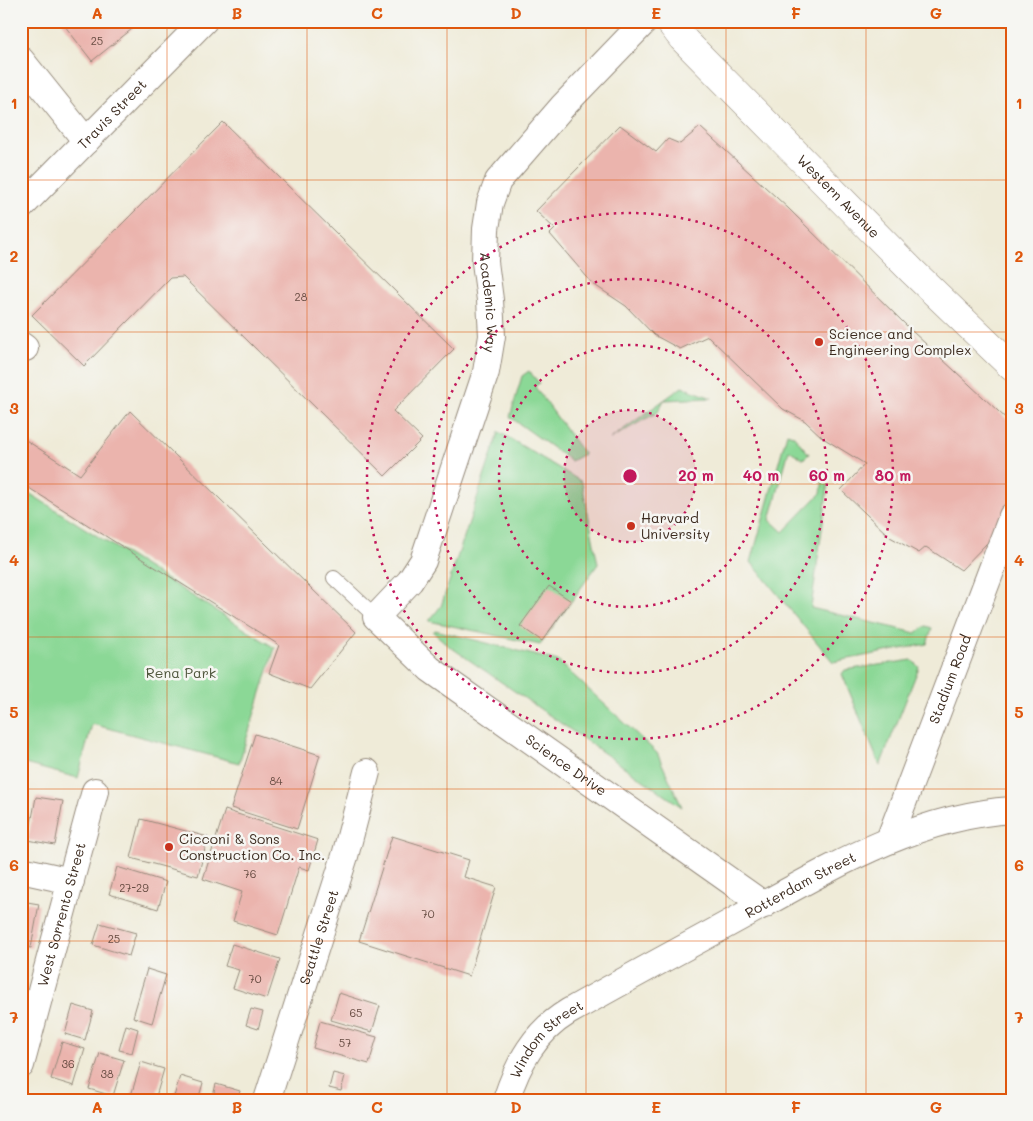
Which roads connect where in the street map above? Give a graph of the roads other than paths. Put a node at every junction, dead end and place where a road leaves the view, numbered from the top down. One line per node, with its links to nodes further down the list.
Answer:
1 (204, 21): 5 (street, Travis Street)
2 (645, 21): 10 (street, Academic Way)
3 (669, 21): 7 (main road, Western Avenue)
4 (21, 60): 5 (street)
5 (86, 141): 6 (street, Travis Street)
6 (21, 207)
7 (1012, 367)
8 (1012, 516): 14 (street, Stadium Road)
9 (334, 578): 10 (lane)
10 (376, 617): 17 (street, Science Drive)
11 (367, 772): 20 (street, Seattle Street)
12 (95, 791): 16 (street, West Sorrento Street)
13 (1012, 810): 14 (street, Rotterdam Street)
14 (889, 840): 17 (street, Rotterdam Street)
15 (21, 870): 16 (street)
16 (71, 881): 19 (street, West Sorrento Street)
17 (764, 905): 18 (street, Rotterdam Street)
18 (602, 993): 21 (street, Windom Street)
19 (21, 1065)
20 (267, 1100)
21 (506, 1100)

